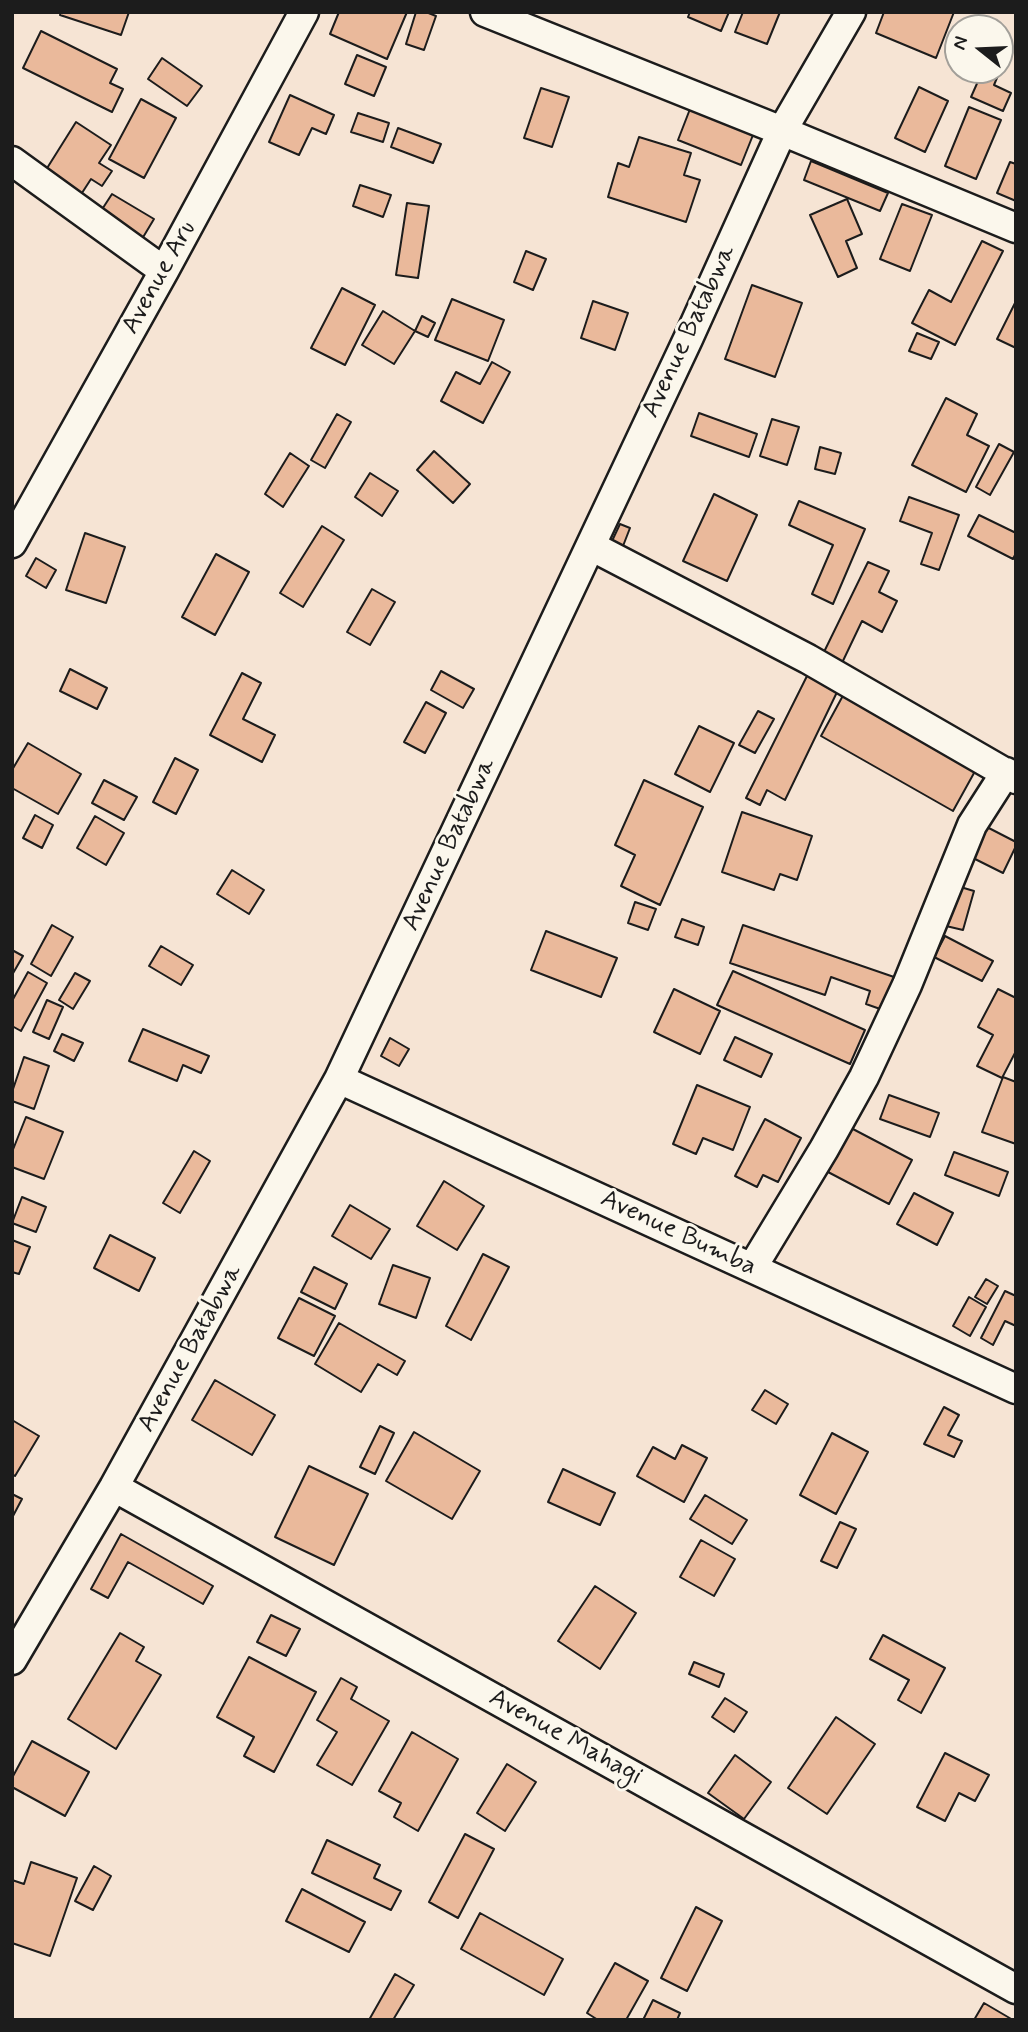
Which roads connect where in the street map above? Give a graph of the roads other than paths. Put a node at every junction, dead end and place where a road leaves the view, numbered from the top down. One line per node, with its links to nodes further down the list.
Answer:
1 (304, 12): 7 (street, Avenue Aru)
2 (485, 12): 4 (street)
3 (851, 12): 4 (street, Avenue Batabwa)
4 (782, 131): 6 (street); 9 (street, Avenue Batabwa)
5 (12, 161): 7 (street)
6 (1016, 228)
7 (164, 271): 8 (street, Avenue Aru)
8 (12, 543)
9 (591, 545): 10 (street); 11 (street, Avenue Batabwa)
10 (1011, 776): 12 (street)
11 (340, 1079): 12 (street, Avenue Bumba); 14 (street, Avenue Batabwa)
12 (752, 1268): 13 (street, Avenue Bumba)
13 (1016, 1389)
14 (114, 1487): 15 (street, Avenue Batabwa); 16 (street, Avenue Mahagi)
15 (12, 1660)
16 (1016, 1989)

